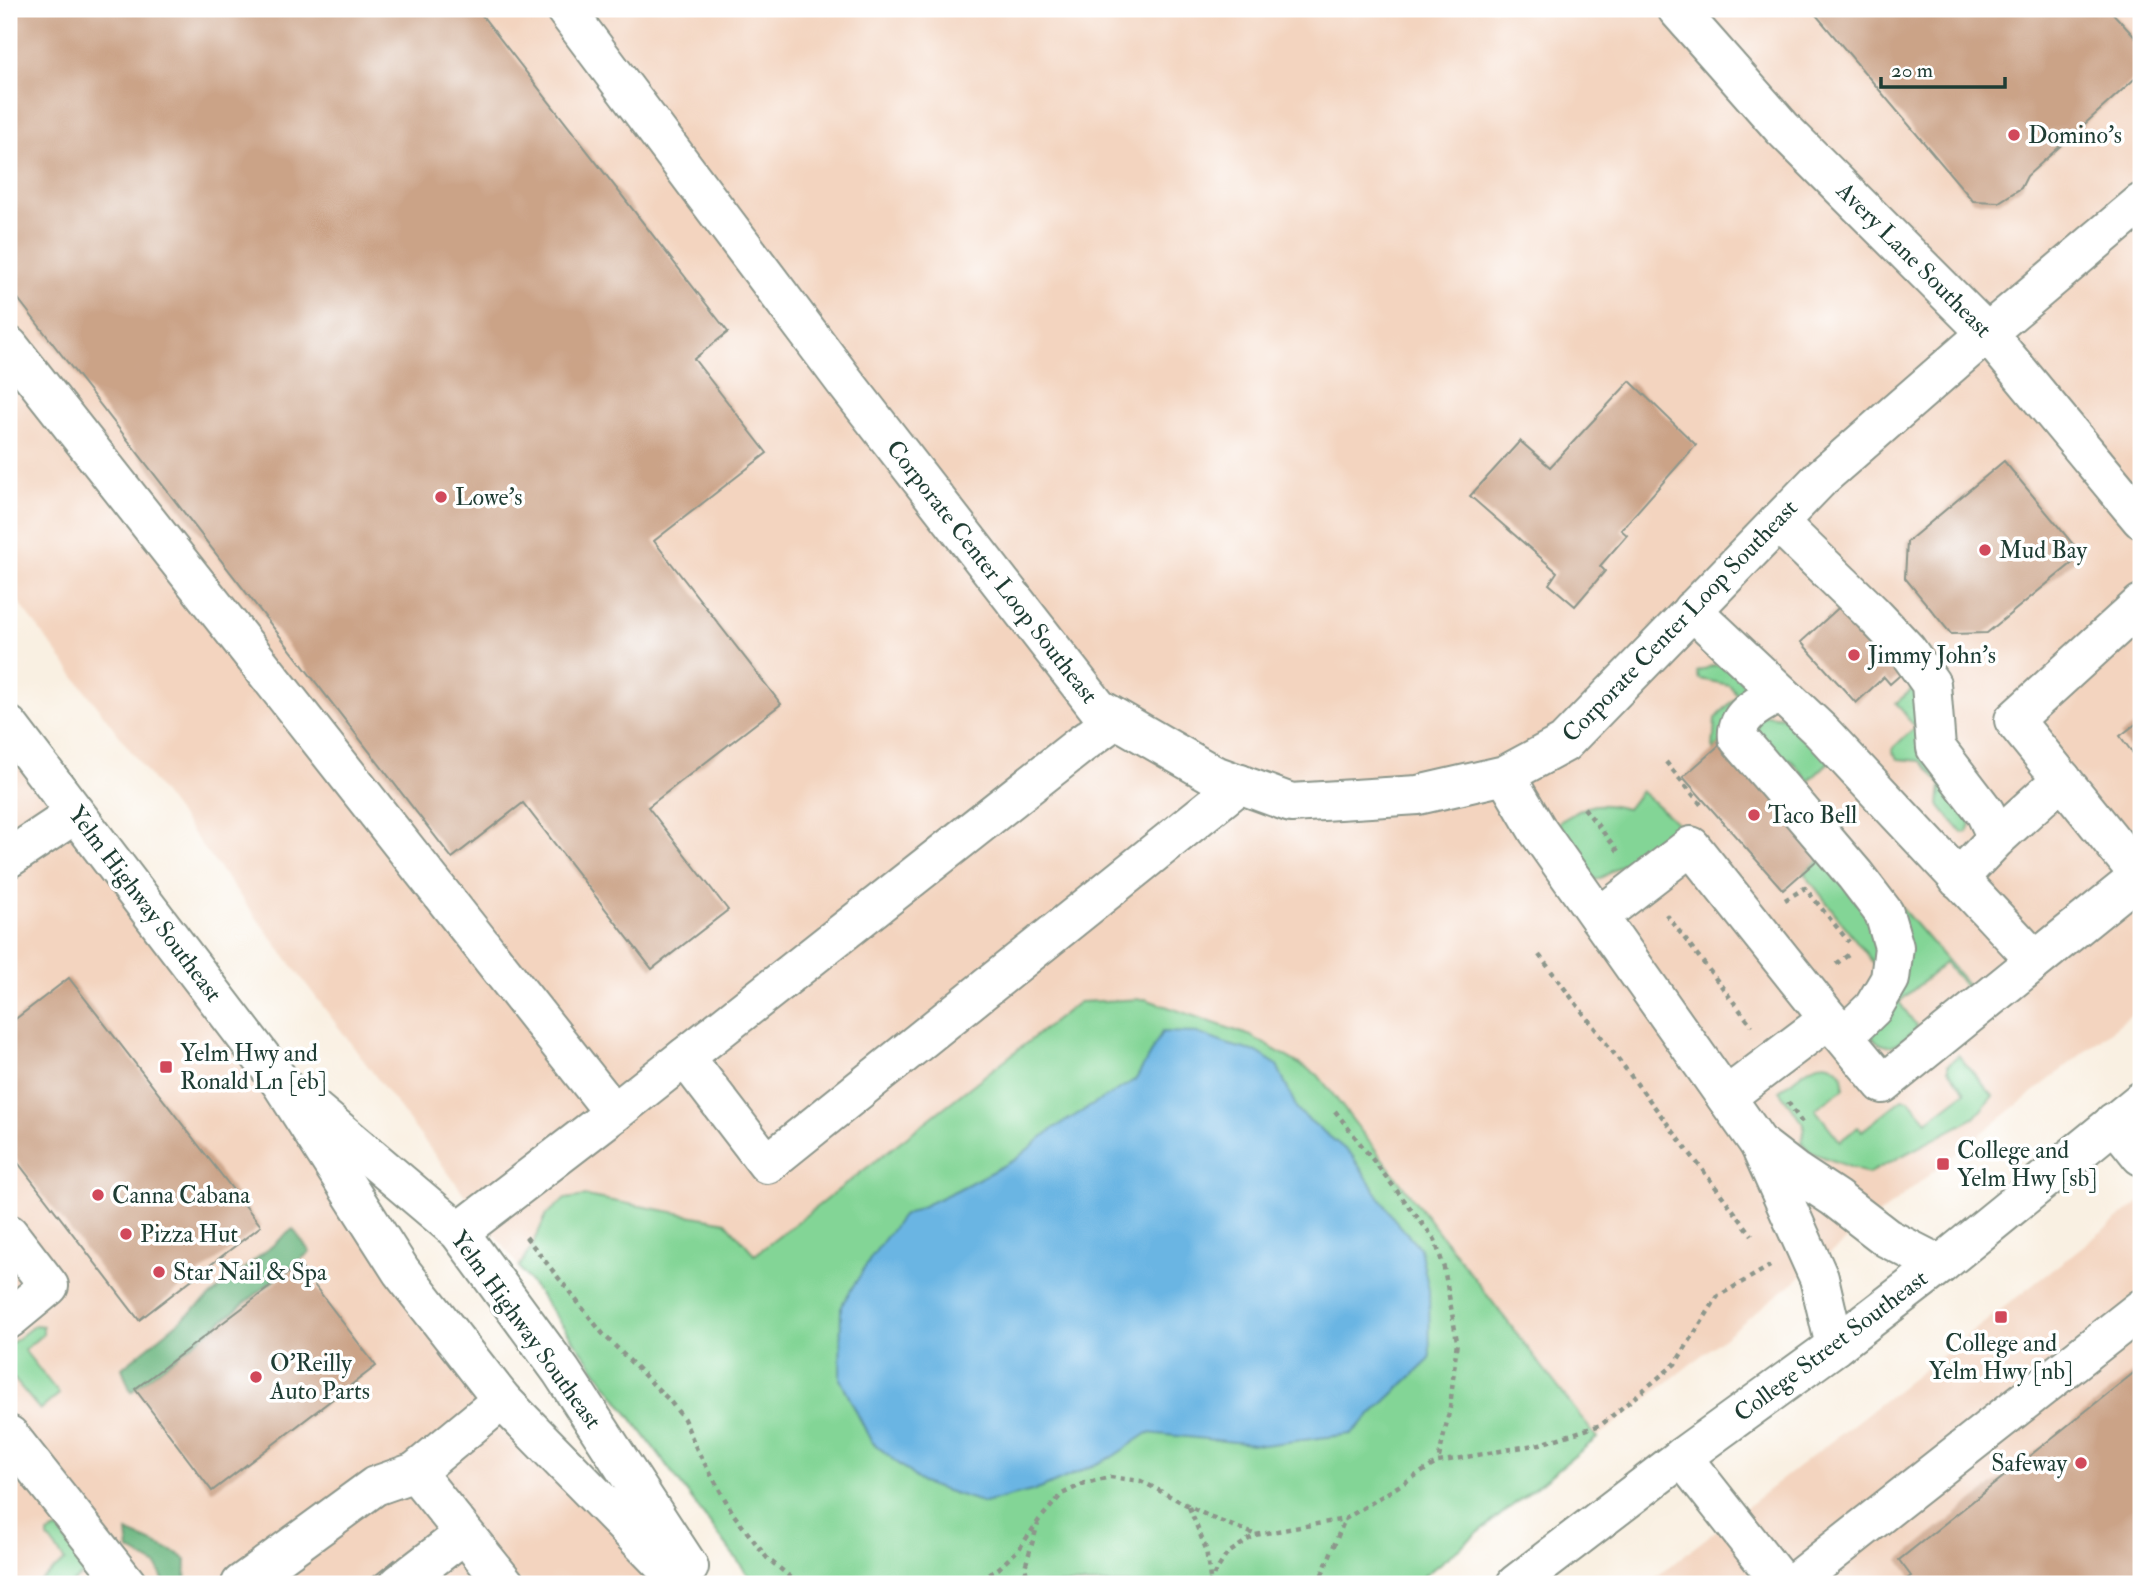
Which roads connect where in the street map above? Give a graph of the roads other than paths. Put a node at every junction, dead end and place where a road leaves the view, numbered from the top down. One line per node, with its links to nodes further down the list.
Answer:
1 (565, 9): 11 (main road, Corporate Center Loop Southeast)
2 (1677, 9): 4 (main road, Avery Lane Southeast)
3 (2141, 203): 4 (main road, Corporate Center Loop Southeast)
4 (1987, 333): 6 (main road, Avery Lane Southeast); 7 (main road, Corporate Center Loop Southeast)
5 (9, 346): 27 (main road)
6 (2141, 519)
7 (1778, 522): 9 (main road, Corporate Center Loop Southeast); 17 (main road)
8 (2141, 604): 14 (main road)
9 (1692, 610): 10 (main road); 13 (main road, Corporate Center Loop Southeast)
10 (1780, 693): 19 (main road); 22 (main road)
11 (1116, 719): 15 (main road, Corporate Center Loop Southeast); 23 (main road)
12 (9, 726): 16 (main road, Yelm Highway Southeast)
13 (1505, 775): 15 (main road, Corporate Center Loop Southeast); 20 (main road)
14 (2062, 779): 17 (main road); 21 (main road)
15 (1240, 784): 23 (main road)
16 (75, 814): 18 (main road); 24 (main road, Yelm Highway Southeast)
17 (1997, 838): 19 (main road)
18 (9, 858)
19 (1958, 878): 21 (main road)
20 (1599, 917): 22 (main road); 25 (main road)
21 (2035, 960): 22 (main road)
22 (1837, 1027): 25 (main road)
23 (685, 1057): 27 (main road)
24 (281, 1083): 30 (main road, Yelm Highway Southeast); 36 (main road, Yelm Highway Southeast)
25 (1726, 1097): 28 (main road)
26 (2128, 1112): 29 (main road); 32 (main road, College Street Southeast)
27 (614, 1113): 30 (main road)
28 (1759, 1144): 32 (main road); 35 (main road)
29 (2141, 1156)
30 (459, 1232): 46 (main road, Yelm Highway Southeast)
31 (9, 1234): 34 (main road)
32 (1940, 1265): 35 (main road, College Street Southeast)
33 (2141, 1309): 49 (main road)
34 (9, 1319)
35 (1835, 1346): 38 (main road, College Street Southeast)
36 (502, 1400): 39 (main road); 45 (main road, Yelm Highway Southeast)
37 (9, 1435): 41 (main road)
38 (1682, 1457): 47 (main road, College Street Southeast); 48 (main road)
39 (415, 1472): 40 (main road); 42 (main road)
40 (464, 1534): 43 (main road); 44 (main road)
41 (126, 1584)
42 (241, 1584)
43 (399, 1584)
44 (505, 1584)
45 (682, 1584)
46 (700, 1584)
47 (1516, 1584)
48 (1782, 1584)
49 (1792, 1584)

